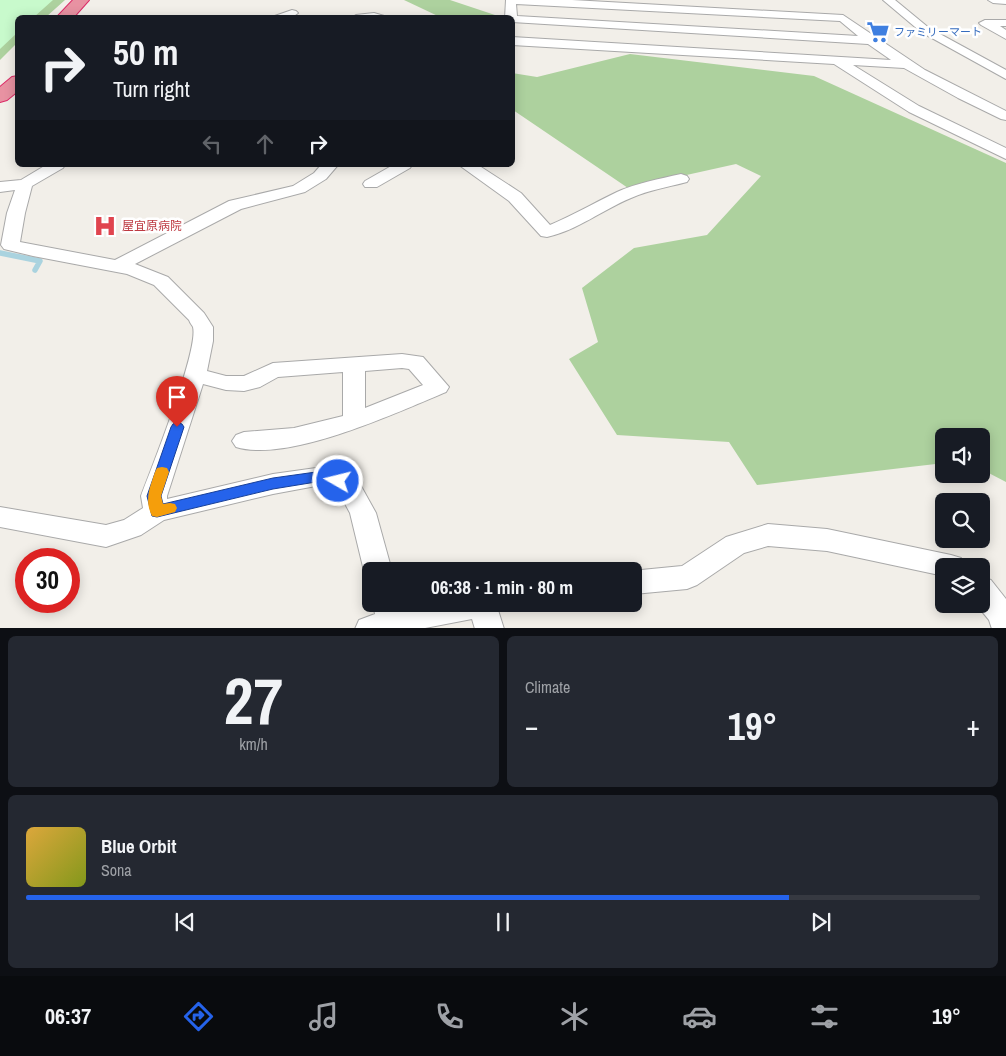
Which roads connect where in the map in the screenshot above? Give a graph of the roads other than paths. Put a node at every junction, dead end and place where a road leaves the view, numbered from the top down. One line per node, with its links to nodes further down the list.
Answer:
1 (888, 0): 21 (street)
2 (993, 0): 3 (street)
3 (1006, 1)
4 (89, 3): 7 (highway); 8 (highway)
5 (680, 5): 10 (street); 13 (street); 15 (street)
6 (292, 13): 9 (street)
7 (69, 15)
8 (85, 15)
9 (285, 15)
10 (512, 15)
11 (515, 18): 13 (street)
12 (1006, 23): 14 (street)
13 (680, 29): 15 (street); 17 (street)
14 (1006, 35)
15 (869, 40): 19 (street)
16 (515, 41): 17 (street)
17 (680, 51): 18 (street)
18 (837, 61): 19 (street); 24 (street)
19 (906, 64): 23 (street)
20 (10, 74): 22 (highway)
21 (1006, 75)
22 (0, 96)
23 (1006, 116)
24 (1006, 154)
25 (54, 167): 30 (street)
26 (328, 167): 33 (street)
27 (401, 167): 31 (street)
28 (470, 167): 29 (street)
29 (681, 178)
30 (26, 184): 32 (street); 33 (street)
31 (371, 184)
32 (0, 187)
33 (116, 267): 35 (street)
34 (354, 364): 35 (street); 36 (street); 36 (street)
35 (195, 375): 38 (street)
36 (354, 421): 37 (street)
37 (244, 440)
38 (157, 512): 39 (street); 40 (street)
39 (0, 517)
40 (376, 562)
41 (935, 563): 42 (street)
42 (642, 581)
43 (990, 601): 46 (street)
44 (486, 612): 45 (street)
45 (382, 618)
46 (1006, 628)

